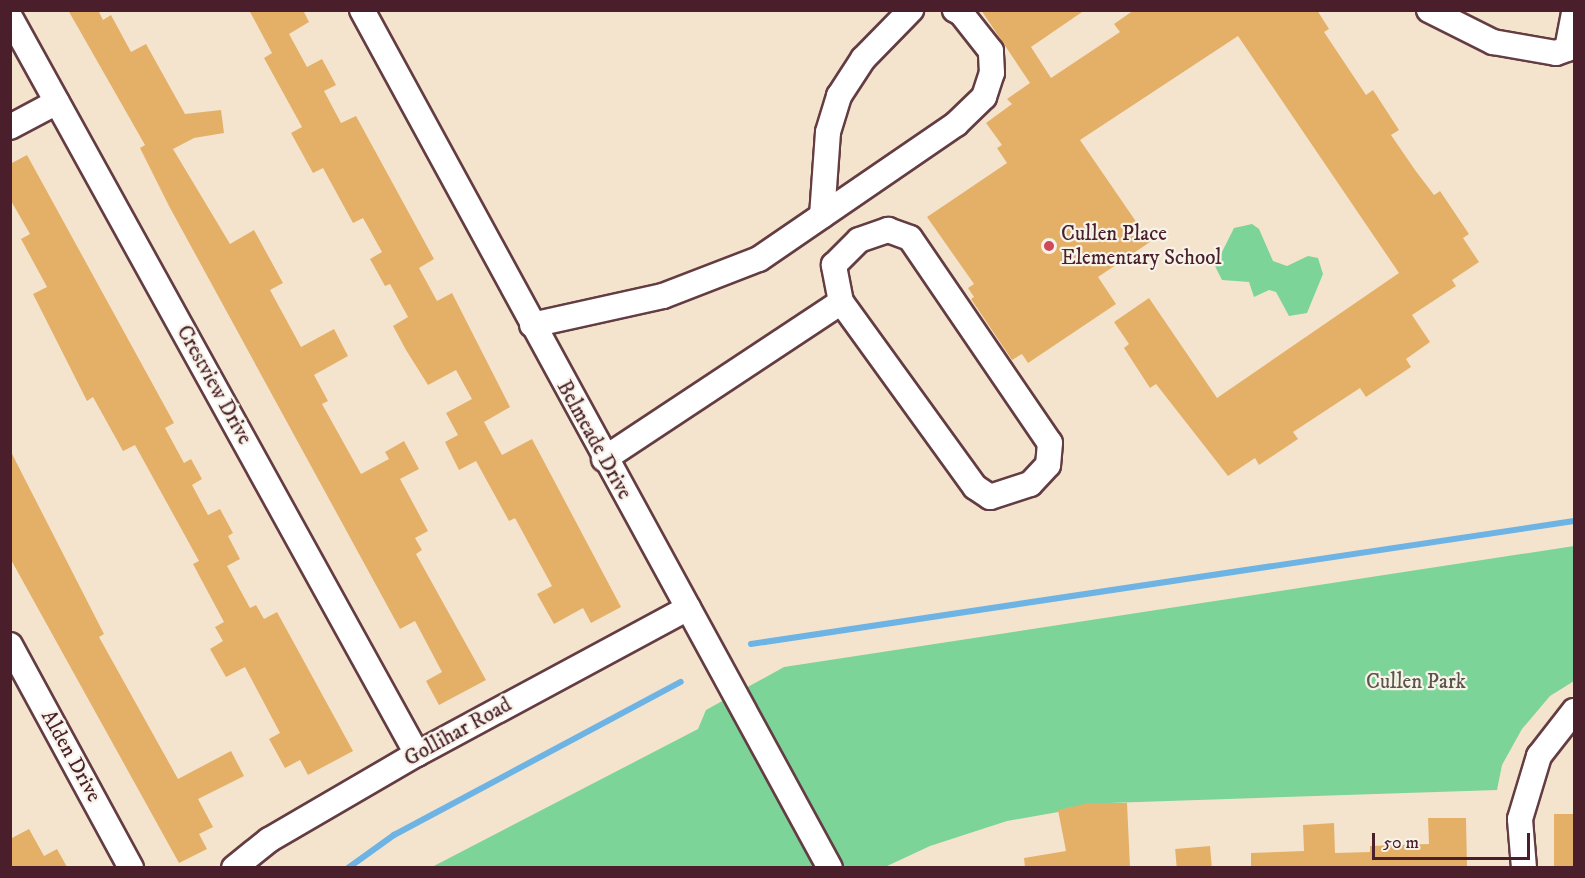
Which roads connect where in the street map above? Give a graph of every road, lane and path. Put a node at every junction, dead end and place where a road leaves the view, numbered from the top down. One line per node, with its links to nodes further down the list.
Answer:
1 (362, 10): 11 (street, Belmeade Drive)
2 (911, 10): 9 (street)
3 (955, 10): 9 (street)
4 (1429, 10): 5 (street)
5 (1575, 14)
6 (10, 16): 7 (street, Crestview Drive)
7 (57, 102): 8 (street); 16 (street, Crestview Drive)
8 (10, 127)
9 (822, 216): 11 (street)
10 (841, 302): 10 (street); 12 (street)
11 (532, 325): 12 (street, Belmeade Drive)
12 (604, 459): 13 (street, Belmeade Drive)
13 (688, 608): 16 (street, Gollihar Road); 19 (street, Belmeade Drive)
14 (10, 645): 17 (street, Alden Drive)
15 (1575, 711): 20 (street)
16 (417, 754): 18 (street, Gollihar Road)
17 (131, 867)
18 (234, 867)
19 (830, 867)
20 (1524, 867)

